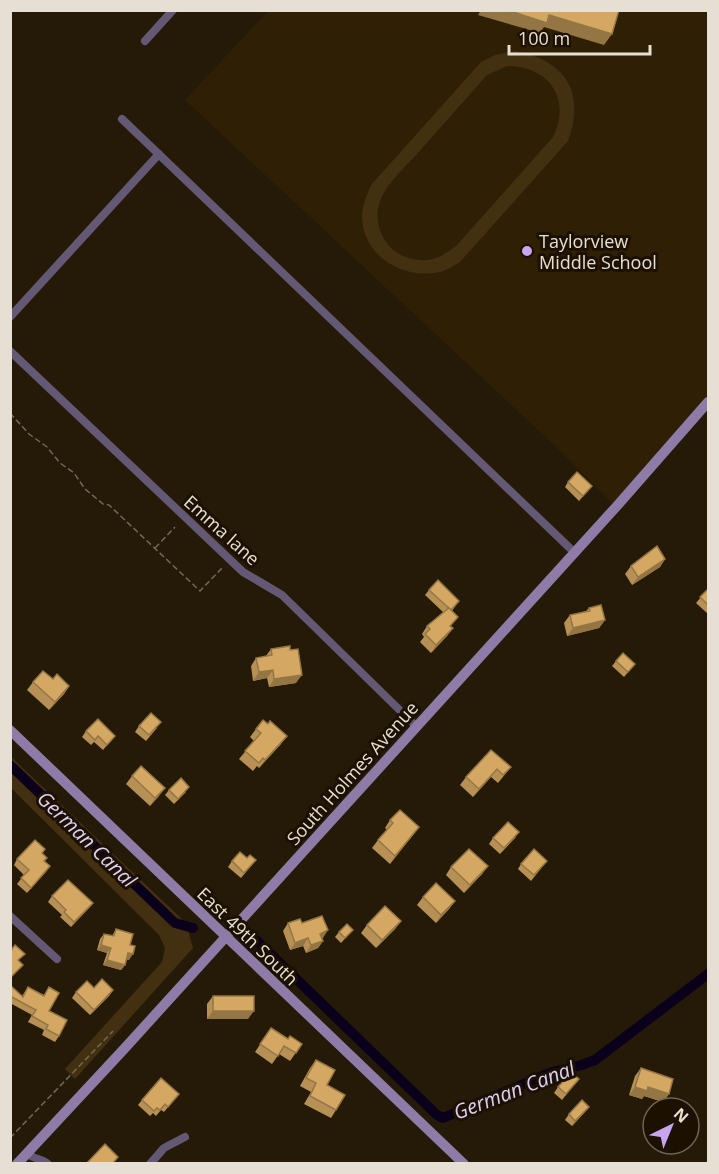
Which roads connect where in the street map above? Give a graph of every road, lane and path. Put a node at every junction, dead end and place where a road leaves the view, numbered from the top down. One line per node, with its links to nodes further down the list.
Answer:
1 (174, 10): 2 (street)
2 (145, 41)
3 (122, 119): 4 (street)
4 (159, 154): 5 (street); 11 (street)
5 (10, 317)
6 (10, 351): 13 (street, Emma lane)
7 (708, 402): 11 (street, South Holmes Avenue)
8 (10, 413): 10 (path)
9 (175, 527): 10 (path)
10 (155, 548): 12 (path)
11 (575, 552): 13 (street, South Holmes Avenue)
12 (227, 564)
13 (417, 727): 16 (street, South Holmes Avenue)
14 (10, 730): 16 (street, East 49th South)
15 (10, 915): 17 (street)
16 (225, 937): 21 (street, South Holmes Avenue); 25 (street, East 49th South)
17 (57, 959)
18 (113, 1031): 20 (path)
19 (185, 1137): 24 (street)
20 (10, 1138)
21 (31, 1158): 22 (street, South Holmes Avenue); 23 (street)
22 (17, 1164)
23 (48, 1164)
24 (150, 1164)
25 (464, 1164)

